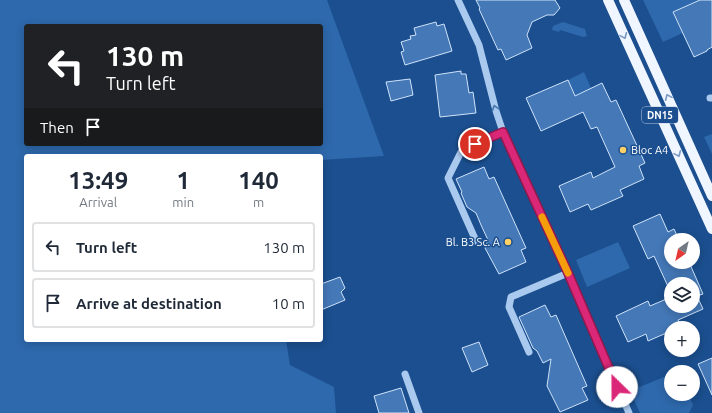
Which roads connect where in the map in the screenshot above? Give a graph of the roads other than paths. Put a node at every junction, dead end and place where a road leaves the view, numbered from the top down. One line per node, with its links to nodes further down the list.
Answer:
1 (458, 0): 4 (street, one-way to 1)
2 (608, 0): 6 (main road, DN15, one-way to 6)
3 (624, 0): 5 (main road, DN15, one-way to 3)
4 (503, 132): 7 (street); 8 (street)
5 (712, 196)
6 (712, 229)
7 (476, 241)
8 (568, 273): 9 (street); 12 (street)
9 (528, 352)
10 (405, 374): 11 (street)
11 (419, 413)
12 (629, 413)

